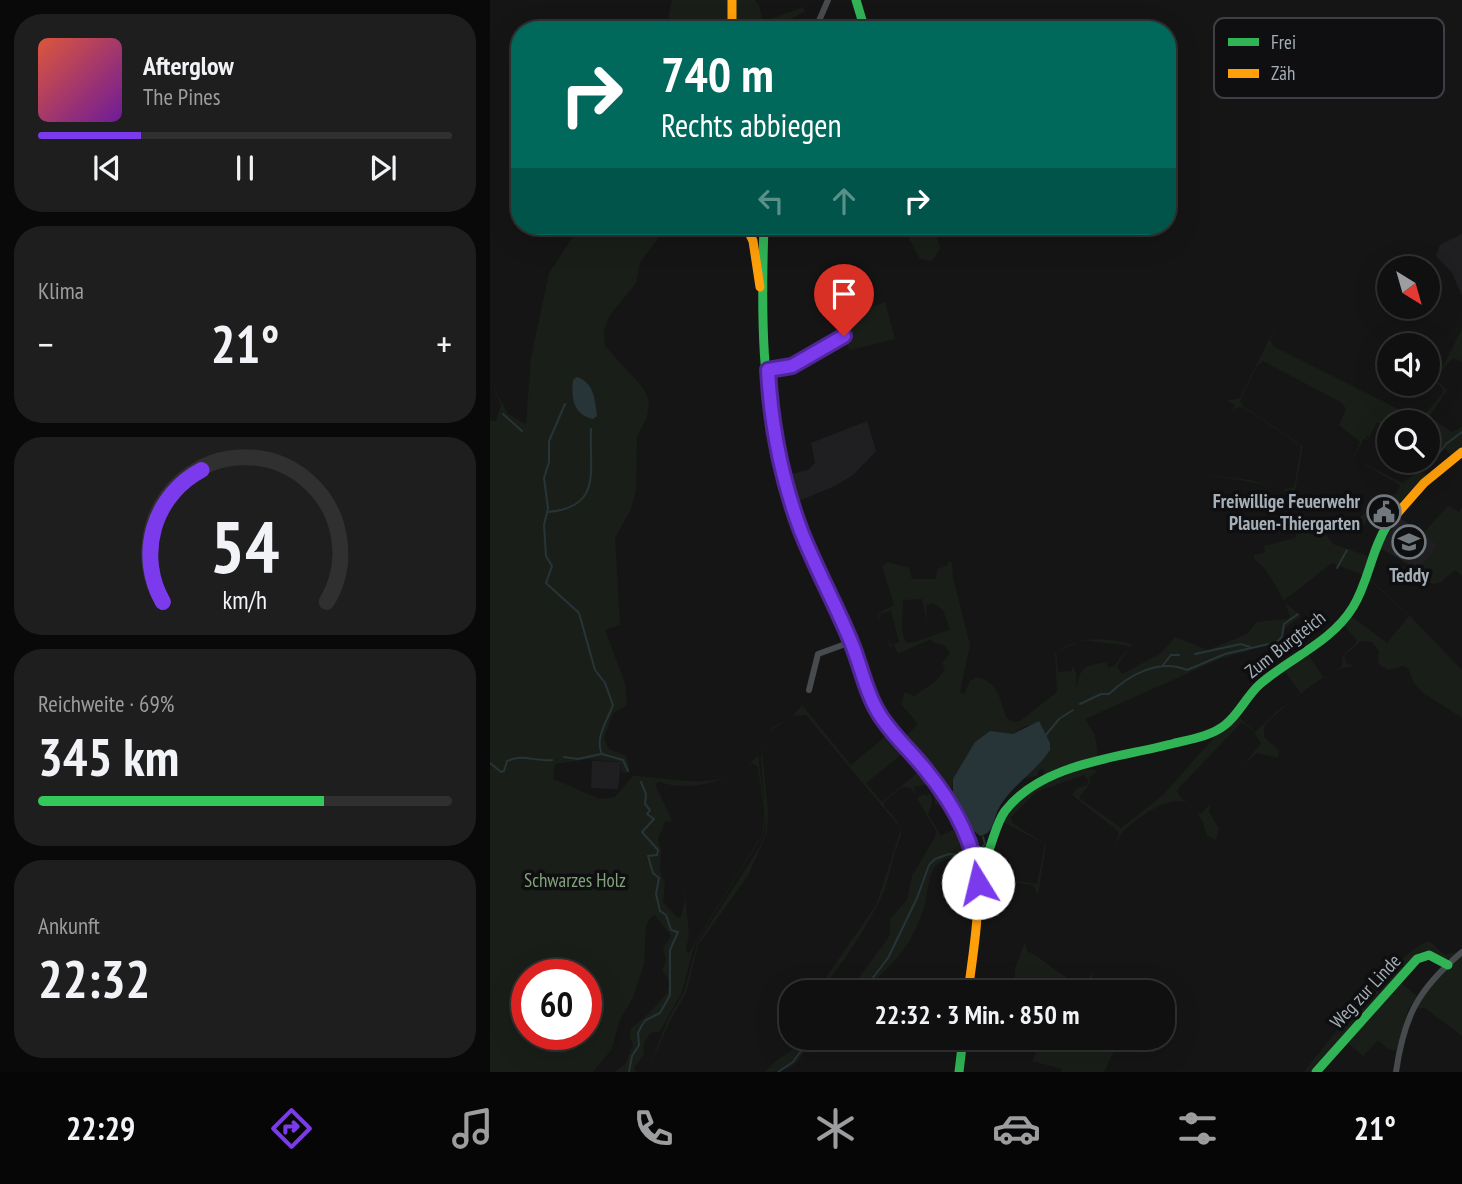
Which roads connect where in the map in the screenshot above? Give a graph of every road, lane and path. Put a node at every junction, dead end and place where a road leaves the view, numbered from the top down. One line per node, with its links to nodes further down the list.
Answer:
1 (732, 0): 4 (street)
2 (828, 0): 5 (street)
3 (856, 0): 6 (street)
4 (732, 21)
5 (819, 21)
6 (862, 21)
7 (750, 235): 9 (street)
8 (764, 235): 9 (street)
9 (764, 290): 11 (street)
10 (844, 336): 11 (street)
11 (768, 370): 13 (street)
12 (1462, 452): 15 (street, Zum Burgteich)
13 (851, 642): 14 (street); 15 (street)
14 (809, 690)
15 (974, 857): 18 (street)
16 (1462, 952): 17 (street)
17 (1448, 965): 21 (street, Weg zur Linde); 22 (street)
18 (969, 980)
19 (962, 1050): 20 (street)
20 (959, 1072)
21 (1316, 1072)
22 (1396, 1072)

